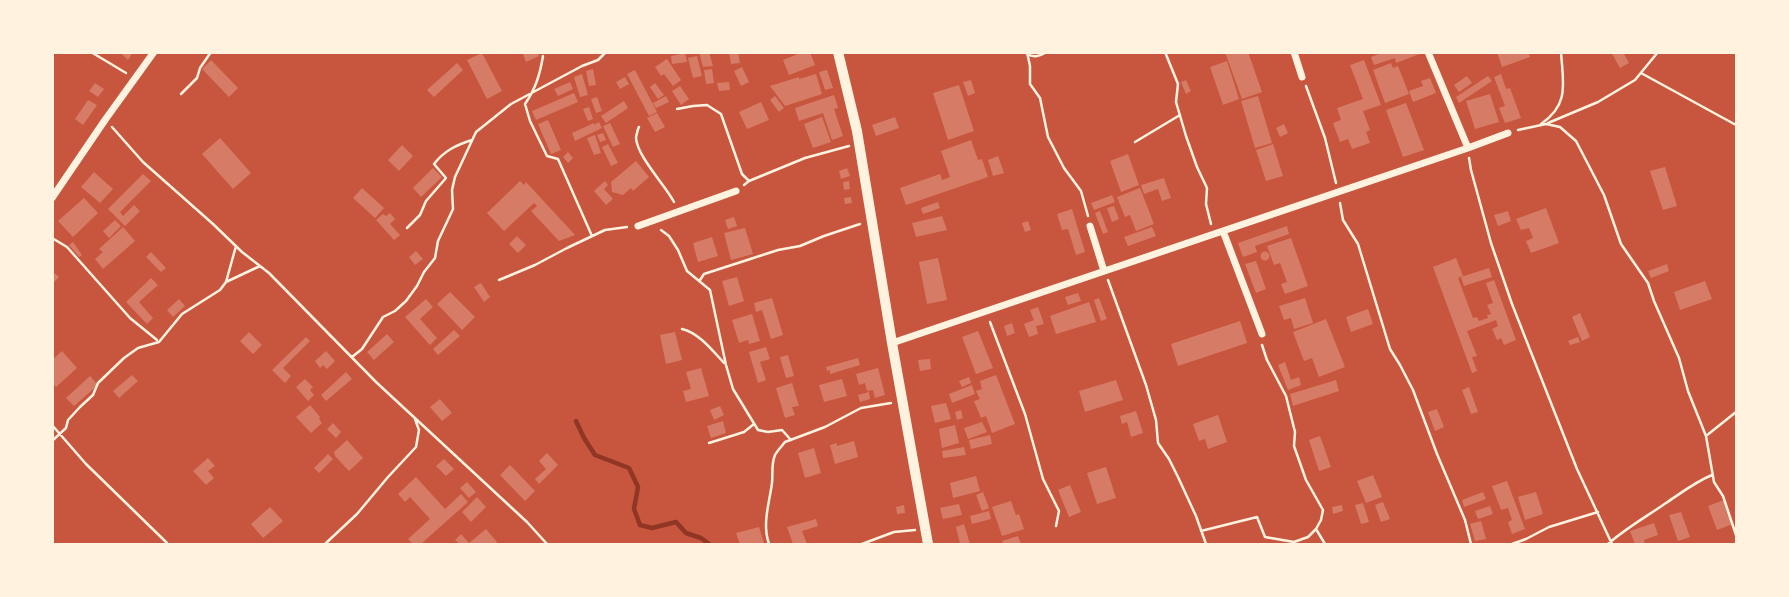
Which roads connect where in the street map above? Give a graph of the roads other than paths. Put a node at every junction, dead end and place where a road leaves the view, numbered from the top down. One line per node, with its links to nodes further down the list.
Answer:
1 (154, 52): 9 (street)
2 (838, 52): 15 (street)
3 (1294, 52): 5 (street)
4 (1428, 52): 7 (street)
5 (1302, 77)
6 (1508, 133): 7 (street)
7 (1468, 148): 12 (street)
8 (736, 191): 10 (street)
9 (52, 198)
10 (638, 226)
11 (1090, 226): 13 (street)
12 (1219, 232): 13 (street); 14 (street)
13 (1104, 271): 15 (street)
14 (1262, 334)
15 (892, 343): 16 (street)
16 (928, 544)

